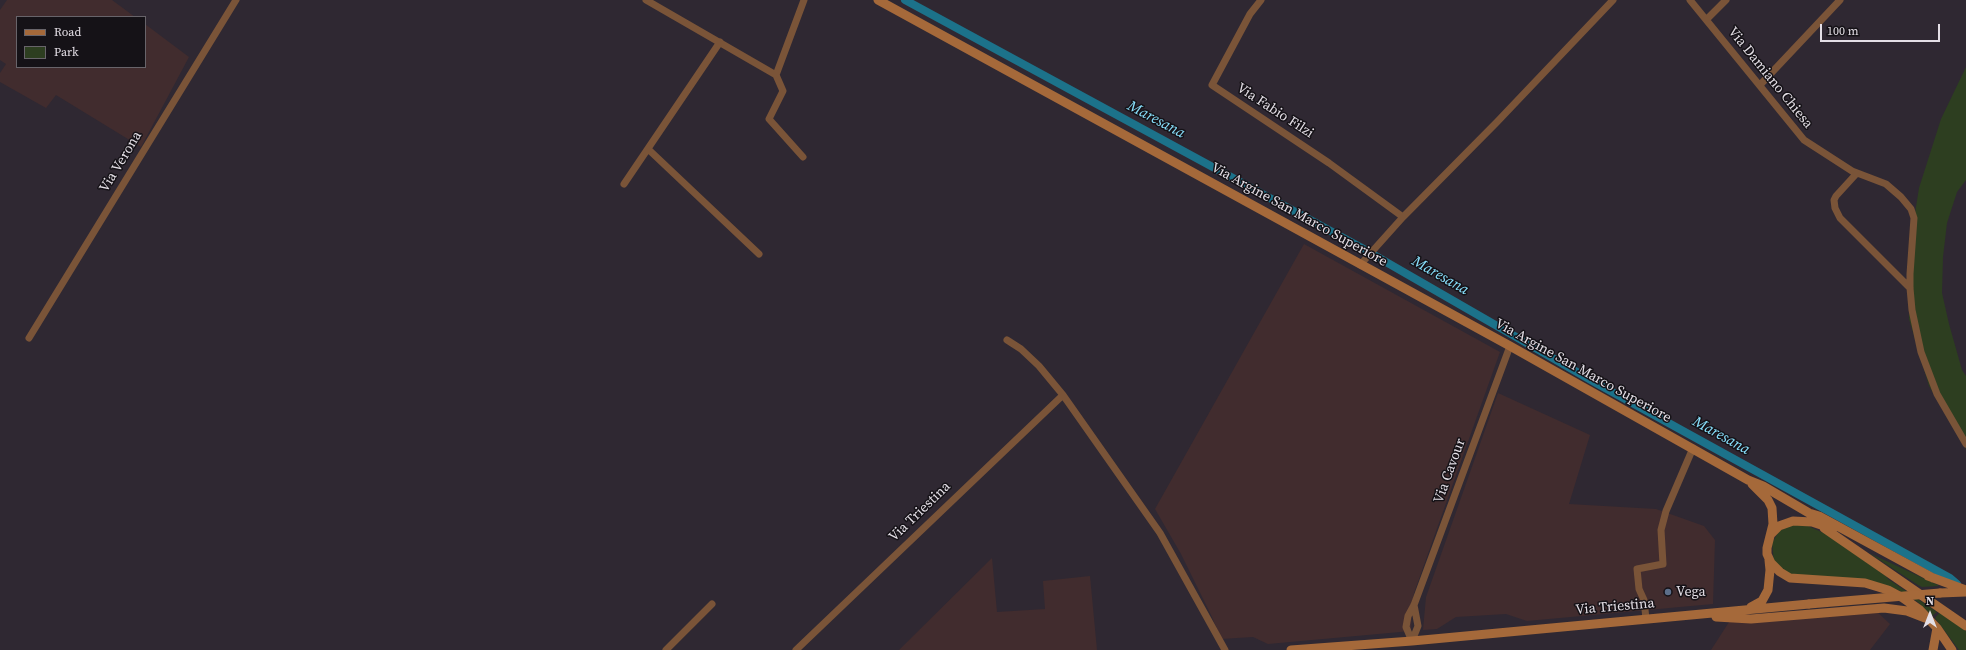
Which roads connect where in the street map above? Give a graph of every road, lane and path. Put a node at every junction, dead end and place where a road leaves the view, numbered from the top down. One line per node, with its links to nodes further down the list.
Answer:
1 (236, 0): 22 (street, Via Verona)
2 (646, 0): 11 (street)
3 (804, 0): 12 (street)
4 (878, 0): 20 (street, Via Argine San Marco Superiore)
5 (1261, 0): 18 (street, Via Fabio Filzi)
6 (1613, 0): 18 (street)
7 (1690, 0): 10 (street, Via Damiano Chiesa)
8 (1726, 0): 10 (street)
9 (1840, 0): 13 (street)
10 (1707, 20): 13 (street, Via Damiano Chiesa)
11 (720, 42): 12 (street); 14 (street)
12 (776, 75): 15 (street)
13 (1760, 85): 16 (street, Via Damiano Chiesa)
14 (648, 149): 17 (street); 19 (street)
15 (803, 157)
16 (1858, 173): 21 (street, Via Damiano Chiesa); 21 (street)
17 (624, 184)
18 (1403, 217): 20 (street)
19 (759, 254)
20 (1362, 263): 24 (street, Via Argine San Marco Superiore)
21 (1910, 288): 26 (street, Via Damiano Chiesa)
22 (29, 338)
23 (1007, 340): 25 (street)
24 (1510, 346): 27 (street, Via Argine San Marco Superiore); 36 (street, Via Cavour)
25 (1063, 395): 45 (street, Via Triestina); 46 (street)
26 (1966, 444)
27 (1693, 448): 28 (street, Via Argine San Marco Superiore); 39 (street)
28 (1748, 480): 29 (street); 31 (street)
29 (1809, 513): 30 (street); 33 (street)
30 (1819, 525): 31 (street); 33 (street); 41 (street)
31 (1771, 534): 32 (street)
32 (1768, 558): 37 (street); 40 (street)
33 (1933, 578): 34 (street)
34 (1966, 591): 37 (street, Via Triestina, bridge)
35 (712, 604): 44 (street)
36 (1414, 605): 43 (street); 43 (street, Via Cavour)
37 (1748, 609): 38 (street, Via Triestina)
38 (1682, 615): 39 (street, Via Triestina); 40 (street)
39 (1646, 619): 43 (street, Via Triestina)
40 (1929, 619): 42 (street)
41 (1966, 626)
42 (1937, 628): 48 (street); 49 (street)
43 (1412, 641): 47 (street, Via Triestina)
44 (666, 650)
45 (796, 650)
46 (1225, 650)
47 (1291, 650)
48 (1933, 650)
49 (1952, 650)

